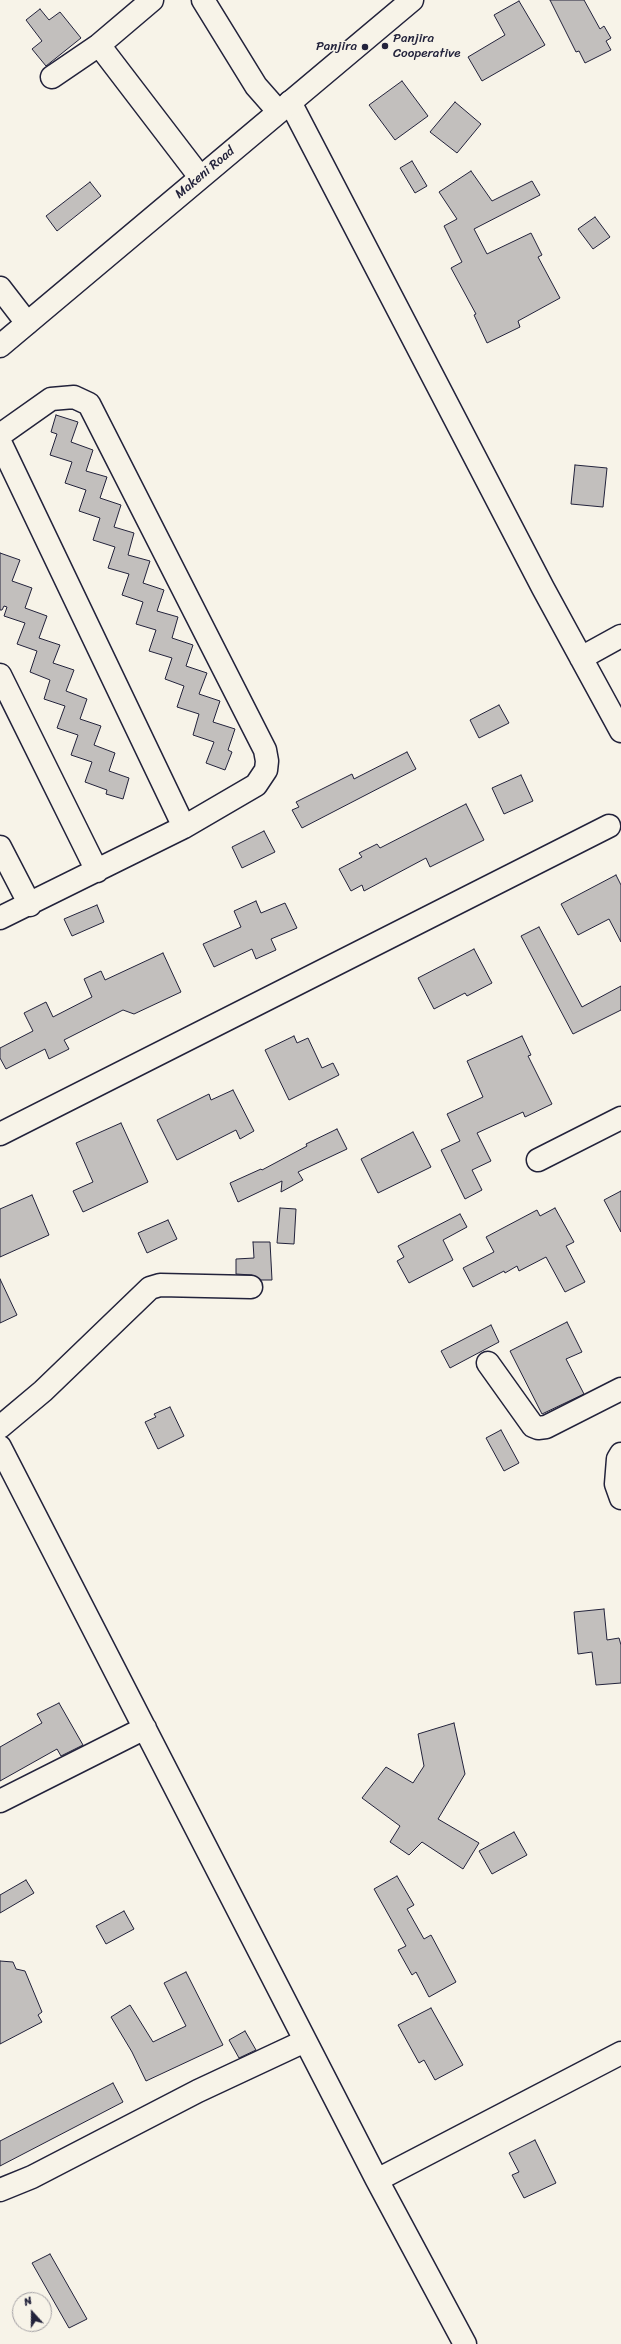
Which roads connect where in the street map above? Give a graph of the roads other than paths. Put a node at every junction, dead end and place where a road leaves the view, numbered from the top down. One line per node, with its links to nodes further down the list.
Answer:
1 (152, 0): 4 (street)
2 (412, 0): 6 (street, Makeni Road)
3 (207, 2): 6 (street)
4 (99, 45): 5 (street); 7 (street)
5 (52, 77)
6 (284, 107): 7 (street, Makeni Road); 14 (street)
7 (200, 177): 9 (street, Makeni Road)
8 (0, 288): 9 (street)
9 (26, 323): 10 (street, Makeni Road)
10 (0, 346)
11 (0, 435): 17 (street)
12 (0, 442): 17 (street)
13 (621, 636): 14 (street)
14 (581, 658): 16 (street)
15 (0, 675): 20 (street)
16 (621, 731)
17 (184, 826): 20 (street)
18 (609, 826): 24 (street)
19 (0, 847): 21 (street)
20 (97, 871): 21 (street)
21 (30, 905): 22 (street)
22 (0, 918)
23 (621, 1118): 25 (street)
24 (0, 1134)
25 (538, 1160)
26 (250, 1287): 29 (street)
27 (488, 1363): 28 (street)
28 (621, 1389)
29 (0, 1427)
30 (0, 1447): 33 (street)
31 (621, 1454): 32 (street)
32 (621, 1498)
33 (145, 1728): 34 (street); 35 (street)
34 (0, 1801)
35 (305, 2041): 37 (street); 38 (street)
36 (621, 2053): 37 (street)
37 (377, 2180): 39 (street)
38 (0, 2190)
39 (465, 2344)

